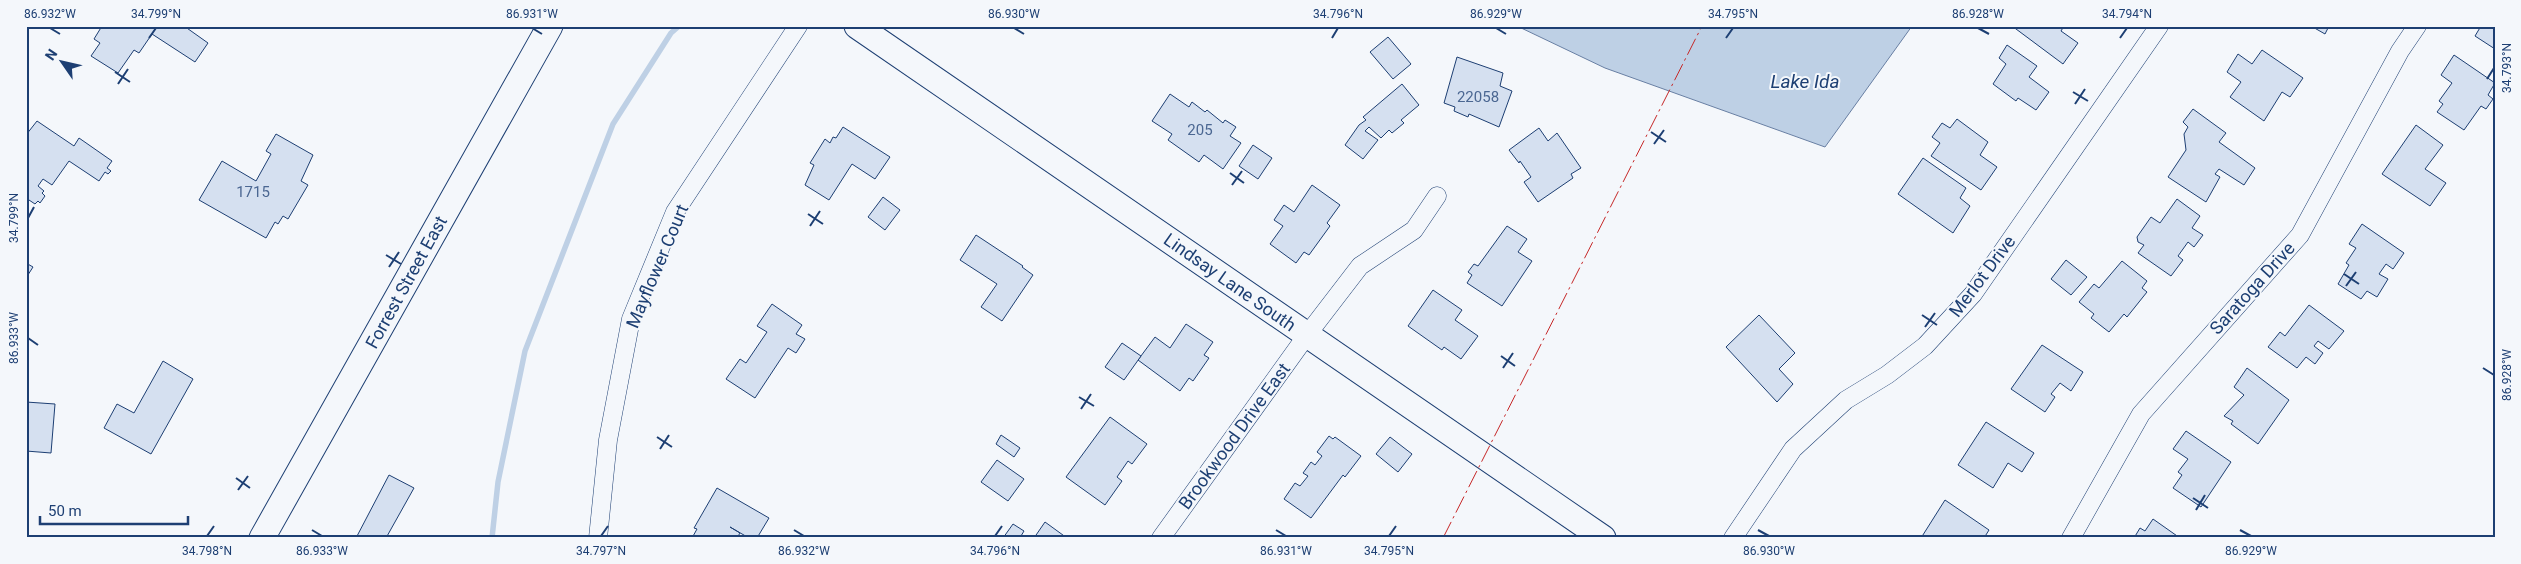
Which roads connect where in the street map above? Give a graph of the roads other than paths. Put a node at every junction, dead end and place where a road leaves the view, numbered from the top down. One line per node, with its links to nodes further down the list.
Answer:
1 (550, 26): 8 (street, Forrest Street East)
2 (798, 26): 9 (street, Mayflower Court)
3 (857, 26): 7 (street, Lindsay Lane South)
4 (2159, 26): 12 (street, Merlot Drive)
5 (2417, 26): 13 (street, Saratoga Drive)
6 (1437, 196): 7 (street, Brookwood Drive East)
7 (1307, 335): 10 (street, Brookwood Drive East); 11 (street, Lindsay Lane South)
8 (262, 538)
9 (598, 538)
10 (1161, 538)
11 (1603, 538)
12 (1733, 538)
13 (2071, 538)

